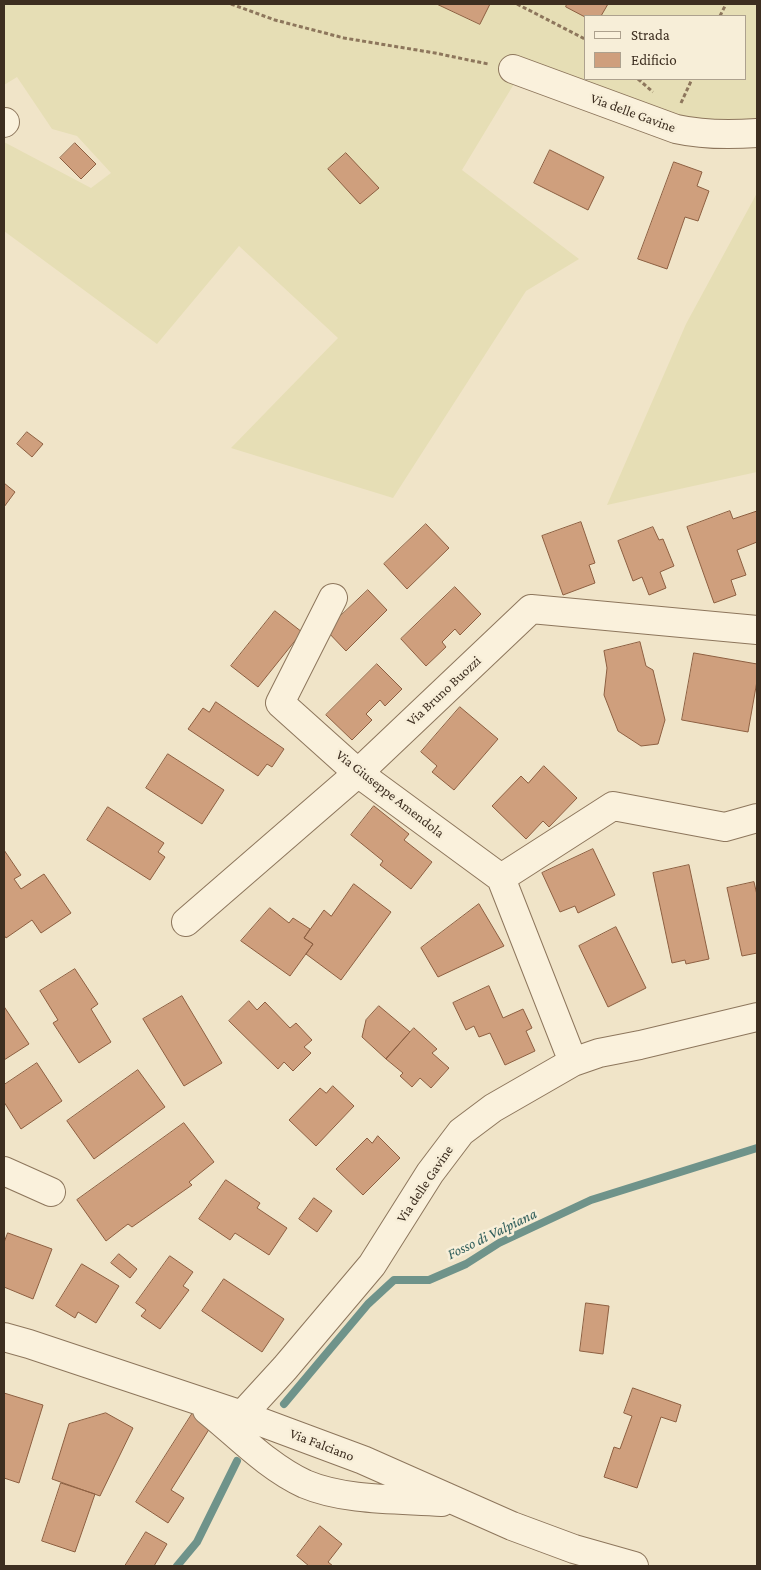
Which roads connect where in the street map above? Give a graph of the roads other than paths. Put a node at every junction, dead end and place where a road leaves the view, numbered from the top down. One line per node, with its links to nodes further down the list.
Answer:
1 (513, 69): 2 (street, Via delle Gavine)
2 (757, 133)
3 (333, 598): 5 (street, Via Giuseppe Amendola)
4 (757, 630): 5 (street, Via Bruno Buozzi)
5 (358, 773): 7 (street, Via Giuseppe Amendola); 8 (street, Via Bruno Buozzi)
6 (757, 818): 7 (street)
7 (502, 878): 10 (street)
8 (186, 922)
9 (757, 1017): 10 (street, Via delle Gavine)
10 (573, 1062): 15 (street, Via delle Gavine)
11 (4, 1171): 12 (street)
12 (51, 1192)
13 (4, 1337): 14 (street, Via Falciano)
14 (196, 1400): 15 (street, Via Falciano); 16 (street)
15 (242, 1415): 16 (street, Via Falciano)
16 (459, 1503): 17 (street, Via Falciano)
17 (634, 1566)

